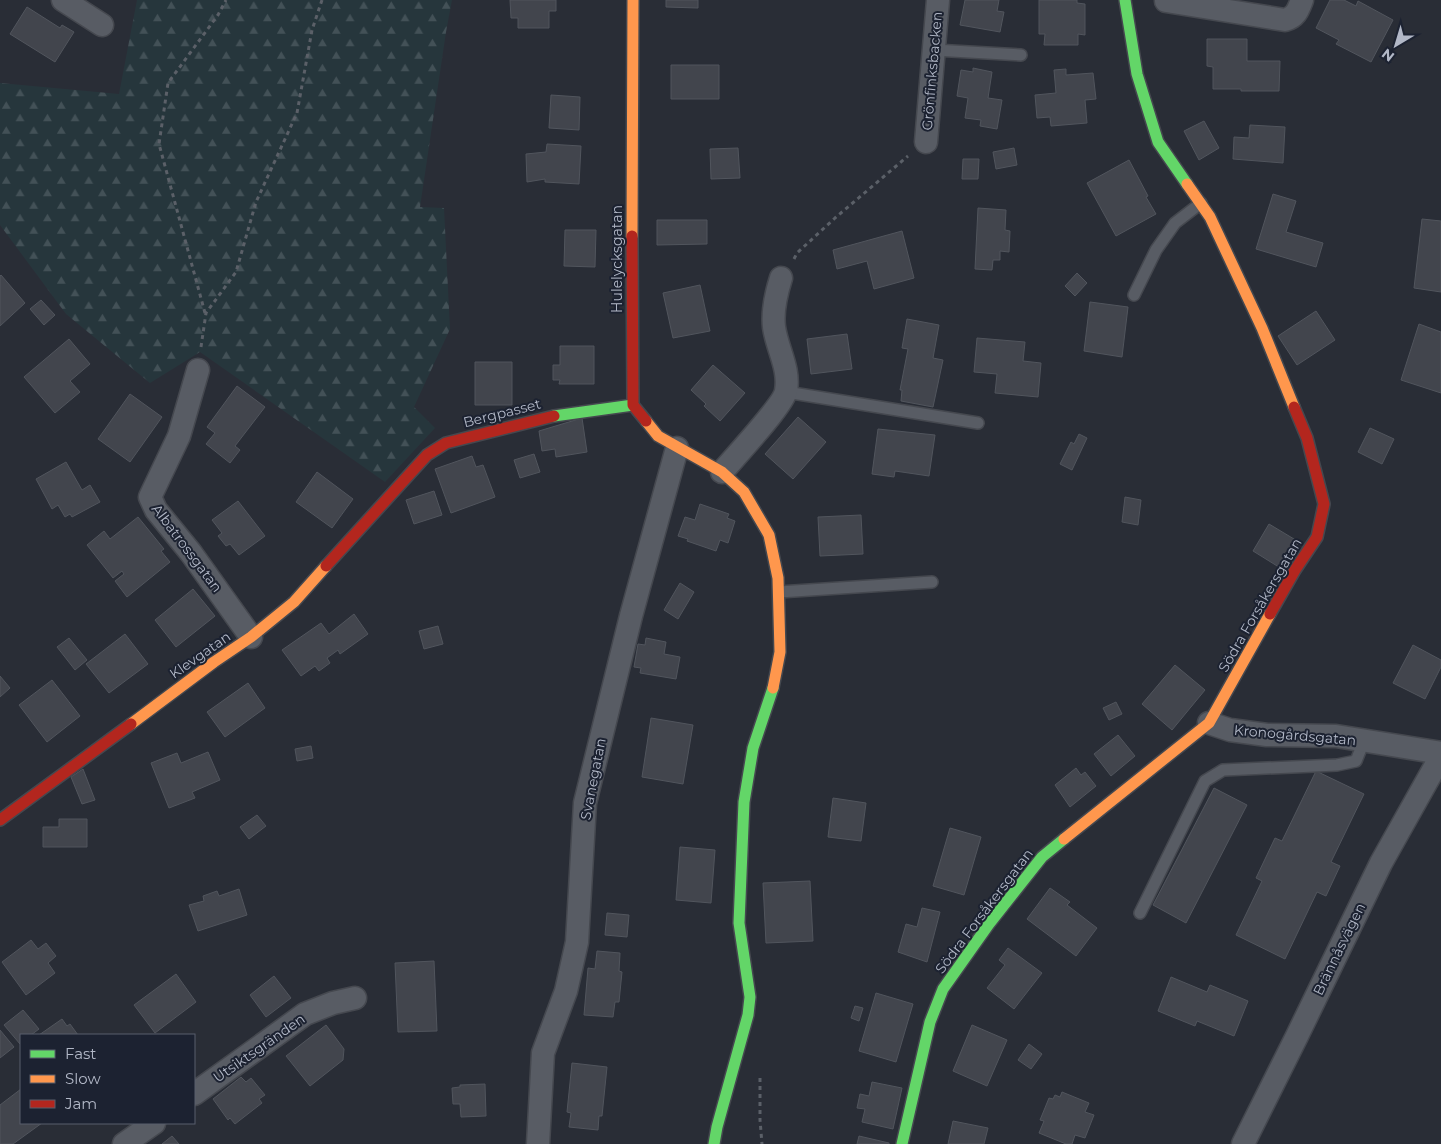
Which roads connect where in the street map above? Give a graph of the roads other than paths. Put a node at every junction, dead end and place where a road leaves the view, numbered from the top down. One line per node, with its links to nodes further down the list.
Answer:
1 (63, 0): 7 (street)
2 (633, 0): 16 (street, Hulelycksgatan)
3 (938, 0): 8 (street, Grönfinksbacken)
4 (1125, 0): 11 (street, Södra Forsåkersgatan)
5 (1302, 0): 6 (street)
6 (1166, 2)
7 (102, 25)
8 (934, 50): 9 (lane); 10 (street, Grönfinksbacken)
9 (1021, 55)
10 (926, 142)
11 (1201, 203): 13 (lane); 24 (street, Södra Forsåkersgatan)
12 (781, 278): 15 (street)
13 (1134, 295)
14 (198, 370): 23 (street, Albatrossgatan)
15 (786, 392): 17 (lane); 19 (street)
16 (634, 404): 18 (street); 20 (street, Bergpasset)
17 (978, 423)
18 (677, 448): 19 (street); 33 (street, Svanegatan)
19 (722, 472): 22 (street)
20 (395, 489): 23 (street, Klevgatan)
21 (932, 582): 22 (lane)
22 (779, 592): 34 (street)
23 (252, 637): 27 (street, Klevgatan)
24 (1209, 723): 25 (street, Kronogårdsgatan); 35 (street, Södra Forsåkersgatan)
25 (1364, 741): 26 (street, Kronogårdsgatan); 28 (lane)
26 (1441, 754): 36 (street, Brännåsvägen)
27 (0, 820)
28 (1140, 913)
29 (355, 998): 30 (street, Utsiktsgränden)
30 (195, 1093)
31 (153, 1124): 32 (street)
32 (124, 1144)
33 (538, 1144)
34 (714, 1144)
35 (902, 1144)
36 (1243, 1144)

